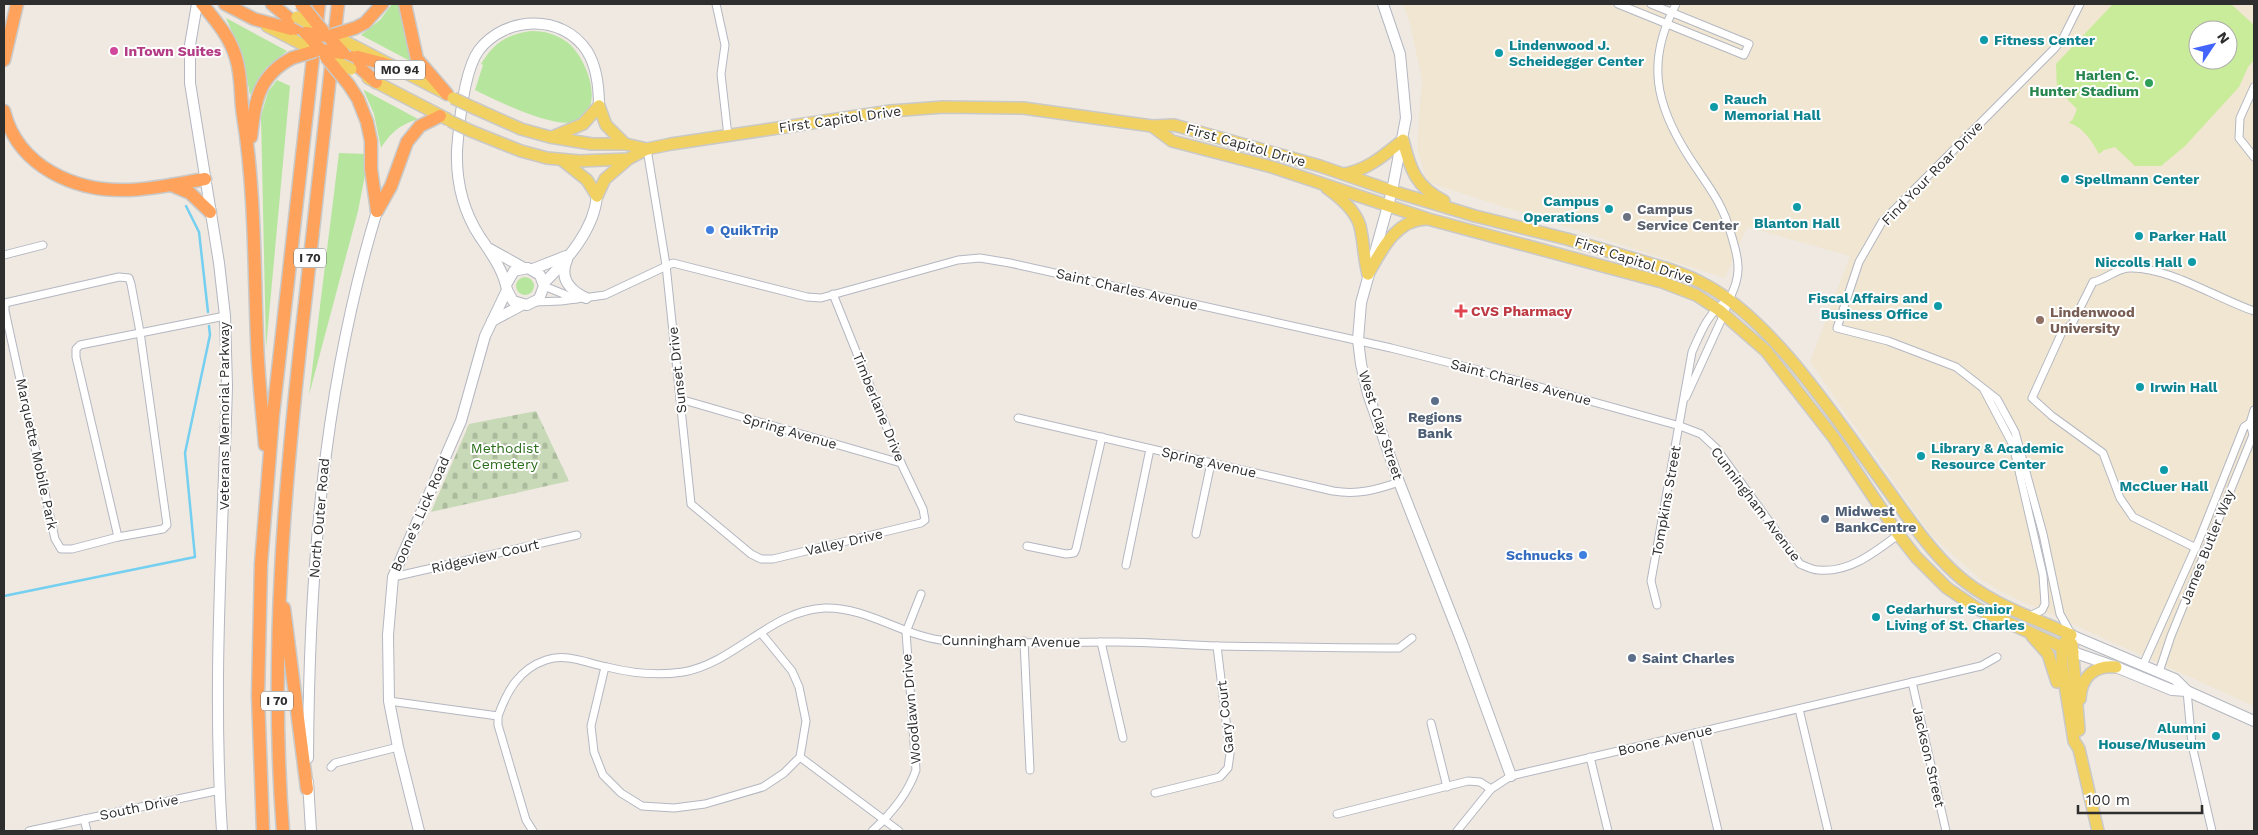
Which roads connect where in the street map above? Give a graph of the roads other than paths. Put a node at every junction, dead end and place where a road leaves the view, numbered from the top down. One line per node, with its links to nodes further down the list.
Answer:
1 (17, 4): 23 (highway)
2 (196, 4): 42 (street, Veterans Memorial Parkway)
3 (225, 4): 19 (highway)
4 (273, 4): 19 (highway)
5 (301, 4): 20 (highway, bridge)
6 (319, 4): 83 (highway, I 70)
7 (338, 4): 95 (highway, I 70)
8 (382, 4): 20 (highway, bridge)
9 (405, 4): 27 (highway)
10 (716, 4): 32 (street)
11 (1384, 4): 34 (street, West Clay Street)
12 (1618, 4): 18 (street)
13 (1651, 4): 17 (street)
14 (1676, 4): 17 (street)
15 (2080, 4): 72 (street, Find Your Roar Drive)
16 (205, 7): 37 (highway)
17 (1672, 12): 18 (street); 18 (street)
18 (1667, 24): 63 (street)
19 (298, 28): 20 (highway, bridge); 20 (main road, bridge); 21 (highway, bridge)
20 (328, 34): 22 (highway, bridge)
21 (321, 53): 22 (highway, bridge); 22 (main road, bridge); 37 (highway, bridge); 48 (highway, bridge)
22 (350, 57): 24 (highway); 25 (highway)
23 (4, 60)
24 (392, 66): 27 (main road, First Capitol Drive / MO 94)
25 (376, 82): 30 (main road, First Capitol Drive)
26 (2254, 87): 38 (street)
27 (450, 96): 33 (main road, First Capitol Drive, bridge)
28 (599, 106): 33 (main road); 35 (main road); 53 (street)
29 (4, 111): 44 (highway)
30 (445, 118): 40 (main road, First Capitol Drive, bridge); 48 (highway)
31 (1152, 126): 32 (main road, First Capitol Drive); 41 (main road, First Capitol Drive); 43 (main road, First Capitol Drive)
32 (728, 136): 36 (main road, First Capitol Drive)
33 (550, 137): 35 (main road, First Capitol Drive)
34 (1403, 140): 41 (main road); 45 (street, West Clay Street); 50 (main road)
35 (624, 144): 36 (main road, First Capitol Drive)
36 (647, 149): 39 (main road, First Capitol Drive); 56 (street, Sunset Drive)
37 (249, 154): 83 (highway)
38 (2254, 157)
39 (628, 159): 40 (main road, First Capitol Drive); 46 (main road)
40 (562, 160): 46 (main road)
41 (1342, 174): 45 (main road, First Capitol Drive)
42 (205, 179): 44 (highway); 49 (street, Veterans Memorial Parkway)
43 (1319, 183): 47 (main road, First Capitol Drive); 58 (main road)
44 (169, 185): 49 (highway)
45 (1392, 191): 47 (street, West Clay Street); 50 (main road, First Capitol Drive)
46 (597, 196): 54 (street)
47 (1388, 206): 51 (main road, First Capitol Drive); 58 (street, West Clay Street)
48 (377, 211): 133 (street, North Outer Road)
49 (210, 212): 68 (street, Veterans Memorial Parkway)
50 (1475, 216): 63 (main road, First Capitol Drive)
51 (1428, 219): 58 (main road); 66 (main road, First Capitol Drive)
52 (43, 245): 55 (street)
53 (489, 249): 57 (street); 60 (street)
54 (569, 254): 57 (street); 59 (street); 62 (street)
55 (4, 255)
56 (666, 265): 61 (street, Saint Charles Avenue); 62 (street, Saint Charles Avenue); 74 (street, Sunset Drive)
57 (528, 269): 59 (street); 60 (street)
58 (1368, 274): 71 (street, West Clay Street)
59 (544, 284): 62 (street); 64 (street)
60 (507, 287): 65 (street); 69 (street, Boone's Lick Road)
61 (833, 294): 71 (street, Saint Charles Avenue); 81 (street, Timberlane Drive)
62 (581, 298): 64 (street, Saint Charles Avenue)
63 (1728, 300): 66 (street, Tompkins Street); 86 (main road, First Capitol Drive)
64 (536, 302): 65 (street)
65 (522, 305): 69 (street)
66 (1720, 311): 73 (street, Tompkins Street); 73 (street, Tompkins Street); 88 (main road, First Capitol Drive)
67 (2254, 311): 92 (street)
68 (225, 316): 70 (street); 135 (street, Veterans Memorial Parkway)
69 (492, 322): 96 (street, Boone's Lick Road)
70 (140, 332): 90 (street, Marquette Mobile Park); 90 (street); 90 (street, Marquette Mobile Park)
71 (1358, 340): 78 (street, Saint Charles Avenue); 84 (street, West Clay Street)
72 (1984, 390): 99 (street, Find Your Roar Drive); 103 (street, Find Your Roar Drive)
73 (1686, 397): 78 (street, Tompkins Street)
74 (680, 399): 81 (street, Spring Avenue); 93 (street, Sunset Drive)
75 (2254, 410): 77 (street, James Butler Way)
76 (1018, 418): 79 (street, Spring Avenue)
77 (2252, 420): 92 (street, James Butler Way); 114 (street, James Butler Way)
78 (1680, 426): 88 (street, Cunningham Avenue); 98 (street, Tompkins Street)
79 (1102, 437): 80 (street, Spring Avenue); 91 (street)
80 (1150, 449): 82 (street, Spring Avenue); 94 (street)
81 (901, 463): 85 (street, Timberlane Drive)
82 (1211, 463): 84 (street, Spring Avenue); 87 (street)
83 (267, 475): 143 (highway, I 70)
84 (1399, 482): 131 (street, West Clay Street)
85 (925, 520): 93 (street, Valley Drive)
86 (1913, 524): 88 (street, Cunningham Avenue); 99 (main road, First Capitol Drive)
87 (1196, 534)
88 (1898, 534): 100 (main road, First Capitol Drive)
89 (577, 535): 96 (street, Ridgeview Court)
90 (118, 537)
91 (1027, 546)
92 (2196, 548): 111 (street, James Butler Way)
93 (761, 559)
94 (1126, 565)
95 (280, 571): 133 (highway); 144 (highway, I 70)
96 (393, 577): 117 (street, Boone's Lick Road)
97 (921, 594): 101 (street)
98 (1657, 605)
99 (2030, 616): 103 (main road, First Capitol Drive)
100 (2028, 631): 108 (main road, First Capitol Drive); 125 (main road)
101 (906, 632): 102 (street, Cunningham Avenue); 105 (street, Cunningham Avenue); 139 (street, Woodlawn Drive)
102 (762, 633): 112 (street, Cunningham Avenue); 128 (street)
103 (2071, 635): 108 (main road); 109 (main road); 111 (street)
104 (1412, 638): 107 (street, Cunningham Avenue)
105 (1024, 641): 106 (street, Cunningham Avenue); 130 (street)
106 (1101, 642): 107 (street, Cunningham Avenue); 124 (street)
107 (1217, 646): 136 (street, Gary Court)
108 (2062, 646): 109 (main road, First Capitol Drive); 125 (main road)
109 (2073, 652): 113 (street); 122 (main road)
110 (1997, 657): 115 (street, Boone Avenue)
111 (2144, 666): 114 (street)
112 (605, 667): 119 (street, Cunningham Avenue); 128 (street)
113 (2116, 667): 116 (street); 122 (main road)
114 (2159, 672): 116 (street)
115 (1912, 682): 118 (street, Boone Avenue); 154 (street, Jackson Street)
116 (2187, 691): 120 (street); 156 (street)
117 (389, 701): 119 (street); 126 (street, Boone's Lick Road)
118 (1799, 709): 123 (street, Boone Avenue); 153 (street)
119 (498, 716): 147 (street)
120 (2254, 721)
121 (1430, 724): 132 (street)
122 (2079, 726): 125 (main road)
123 (1695, 733): 127 (street, Boone Avenue); 152 (street)
124 (1122, 738)
125 (2076, 745): 155 (main road)
126 (398, 747): 129 (street); 146 (street, Boone's Lick Road)
127 (1590, 756): 131 (street, Boone Avenue); 151 (street)
128 (800, 757): 139 (street)
129 (332, 767)
130 (1030, 770)
131 (1510, 776): 134 (street, Boone Avenue)
132 (1447, 787): 134 (street); 137 (street)
133 (308, 789): 145 (street, North Outer Road)
134 (1491, 789): 150 (street, Boone Avenue)
135 (220, 790): 138 (street, South Drive); 142 (street, Veterans Memorial Parkway)
136 (1155, 793)
137 (1337, 814)
138 (84, 819): 140 (street, South Drive); 141 (street)
139 (884, 820): 148 (street, Woodlawn Drive); 149 (street)
140 (29, 831)
141 (87, 831)
142 (222, 831)
143 (263, 831)
144 (283, 831)
145 (310, 831)
146 (419, 831)
147 (533, 831)
148 (872, 831)
149 (899, 831)
150 (1457, 831)
151 (1608, 831)
152 (1718, 831)
153 (1828, 831)
154 (1946, 831)
155 (2098, 831)
156 (2212, 831)

